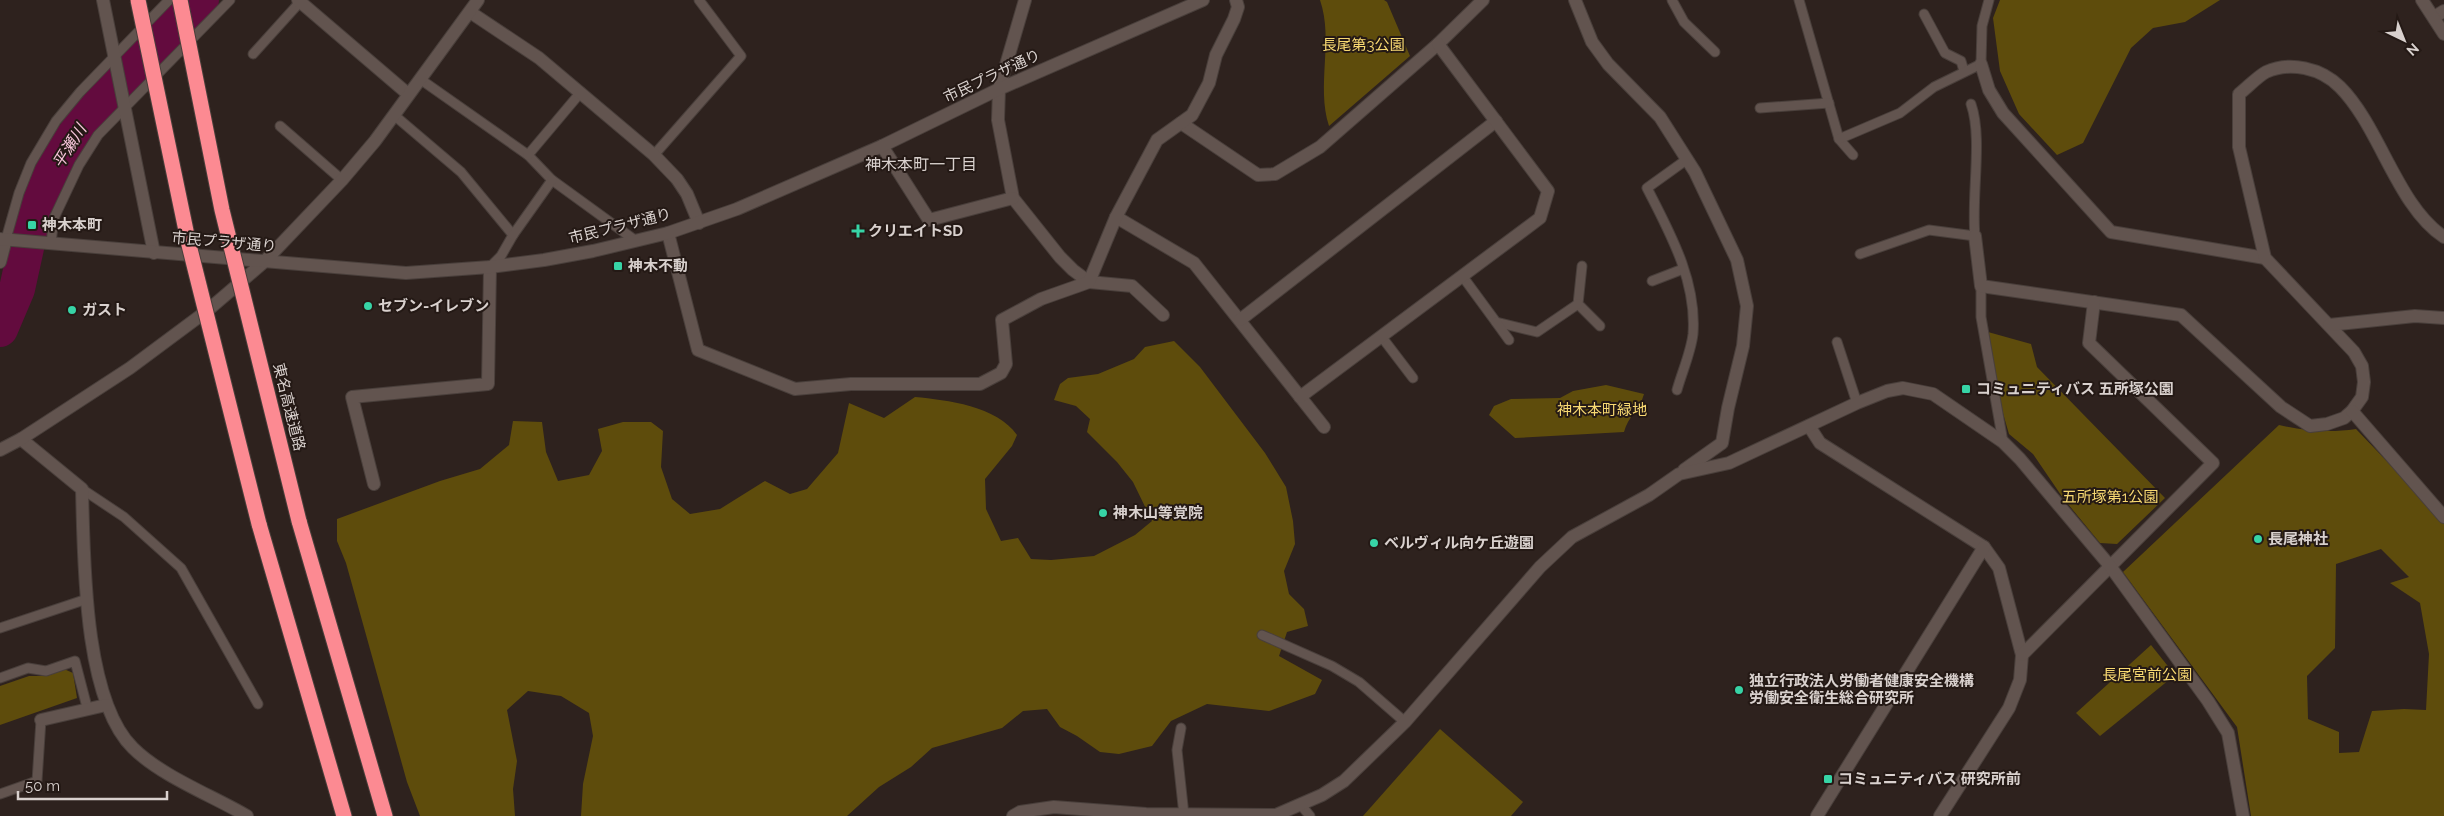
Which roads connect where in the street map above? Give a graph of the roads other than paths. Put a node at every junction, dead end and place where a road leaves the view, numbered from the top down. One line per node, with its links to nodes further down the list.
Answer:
1 (103, 0): 25 (street)
2 (138, 0): 113 (highway, bridge)
3 (169, 0): 25 (lane)
4 (180, 0): 114 (highway, 東名高速道路, bridge)
5 (230, 0): 35 (lane)
6 (478, 0): 18 (street)
7 (699, 0): 43 (lane)
8 (1025, 0): 29 (street)
9 (1202, 0): 29 (street, 市民プラザ通り)
10 (1236, 0): 38 (street)
11 (1483, 0): 22 (street)
12 (1576, 0): 45 (street)
13 (1672, 0): 23 (lane)
14 (1799, 0): 32 (lane)
15 (1990, 0): 26 (lane)
16 (2422, 0): 20 (street)
17 (299, 1): 24 (lane); 31 (street)
18 (470, 12): 28 (street); 30 (street)
19 (1924, 14): 27 (lane)
20 (2439, 14): 21 (street)
21 (2444, 34)
22 (1438, 44): 37 (street); 38 (street)
23 (1715, 52)
24 (253, 54)
25 (114, 62): 35 (street); 55 (lane)
26 (1981, 64): 27 (lane); 60 (street)
27 (1964, 71): 40 (lane)
28 (420, 79): 31 (street); 42 (lane)
29 (999, 89): 41 (street, 市民プラザ通り); 48 (street)
30 (581, 92): 42 (lane); 43 (street)
31 (408, 94): 36 (street)
32 (1829, 104): 34 (lane); 40 (lane)
33 (1971, 104): 53 (lane)
34 (1760, 108)
35 (124, 109): 57 (lane); 58 (street)
36 (394, 115): 46 (street); 52 (lane)
37 (1496, 121): 66 (street); 74 (street)
38 (1181, 123): 49 (street)
39 (280, 126): 46 (lane)
40 (1840, 139): 44 (lane)
41 (882, 146): 48 (street); 50 (street, 市民プラザ通り)
42 (528, 155): 47 (lane)
43 (654, 155): 50 (street)
44 (1853, 156)
45 (1686, 160): 65 (lane); 91 (street)
46 (342, 180): 62 (street)
47 (552, 180): 52 (lane); 56 (lane)
48 (1014, 198): 68 (street)
49 (1116, 217): 68 (street); 74 (street)
50 (699, 223): 51 (street, 市民プラザ通り)
51 (668, 232): 56 (street, 市民プラザ通り); 68 (street)
52 (513, 234): 64 (lane)
53 (1975, 236): 59 (lane); 69 (street)
54 (2444, 237): 60 (street)
55 (6, 239): 57 (street, 市民プラザ通り); 61 (street)
56 (636, 241): 64 (street, 市民プラザ通り)
57 (48, 243): 58 (street, 市民プラザ通り)
58 (154, 253): 62 (street, 市民プラザ通り)
59 (1860, 254)
60 (2265, 258): 77 (street)
61 (0, 262)
62 (264, 262): 64 (street, 市民プラザ通り); 88 (street)
63 (1582, 266): 71 (lane)
64 (490, 267): 92 (street)
65 (1683, 269): 67 (lane); 82 (lane)
66 (1463, 277): 75 (lane); 78 (street)
67 (1652, 281)
68 (1089, 282): 72 (street)
69 (1980, 286): 70 (street); 89 (lane)
70 (2094, 302): 85 (street); 96 (street)
71 (1578, 304): 75 (lane); 76 (lane)
72 (1163, 315)
73 (2444, 318): 77 (street)
74 (1240, 320): 83 (street)
75 (1496, 322): 79 (lane)
76 (1600, 326)
77 (2329, 326): 85 (street)
78 (1381, 336): 81 (lane); 83 (street)
79 (1510, 340)
80 (1837, 342): 84 (lane)
81 (1413, 378)
82 (1677, 390)
83 (1300, 397): 87 (street)
84 (1857, 403): 86 (street); 89 (street)
85 (2352, 411): 94 (street)
86 (1809, 426): 91 (street); 95 (street)
87 (1324, 427)
88 (21, 439): 90 (street); 93 (street)
89 (2003, 442): 96 (street)
90 (0, 450)
91 (1679, 474): 106 (street)
92 (374, 484)
93 (82, 488): 97 (street); 102 (lane)
94 (2444, 517)
95 (1984, 547): 100 (street); 117 (street)
96 (2110, 566): 100 (street); 119 (street)
97 (87, 599): 98 (lane); 103 (street)
98 (0, 628)
99 (1262, 635): 106 (lane)
100 (2022, 655): 118 (street)
101 (0, 678): 104 (lane)
102 (258, 704)
103 (106, 705): 104 (street); 112 (street)
104 (87, 707): 105 (street)
105 (41, 720): 108 (lane)
106 (1405, 722): 109 (street)
107 (1181, 728): 111 (lane)
108 (0, 794)
109 (1300, 804): 111 (street); 116 (lane)
110 (1146, 815): 111 (street); 115 (street)
111 (1184, 815)
112 (247, 816)
113 (344, 816)
114 (386, 816)
115 (1013, 816)
116 (1310, 816)
117 (1817, 816)
118 (1940, 816)
119 (2243, 816)

